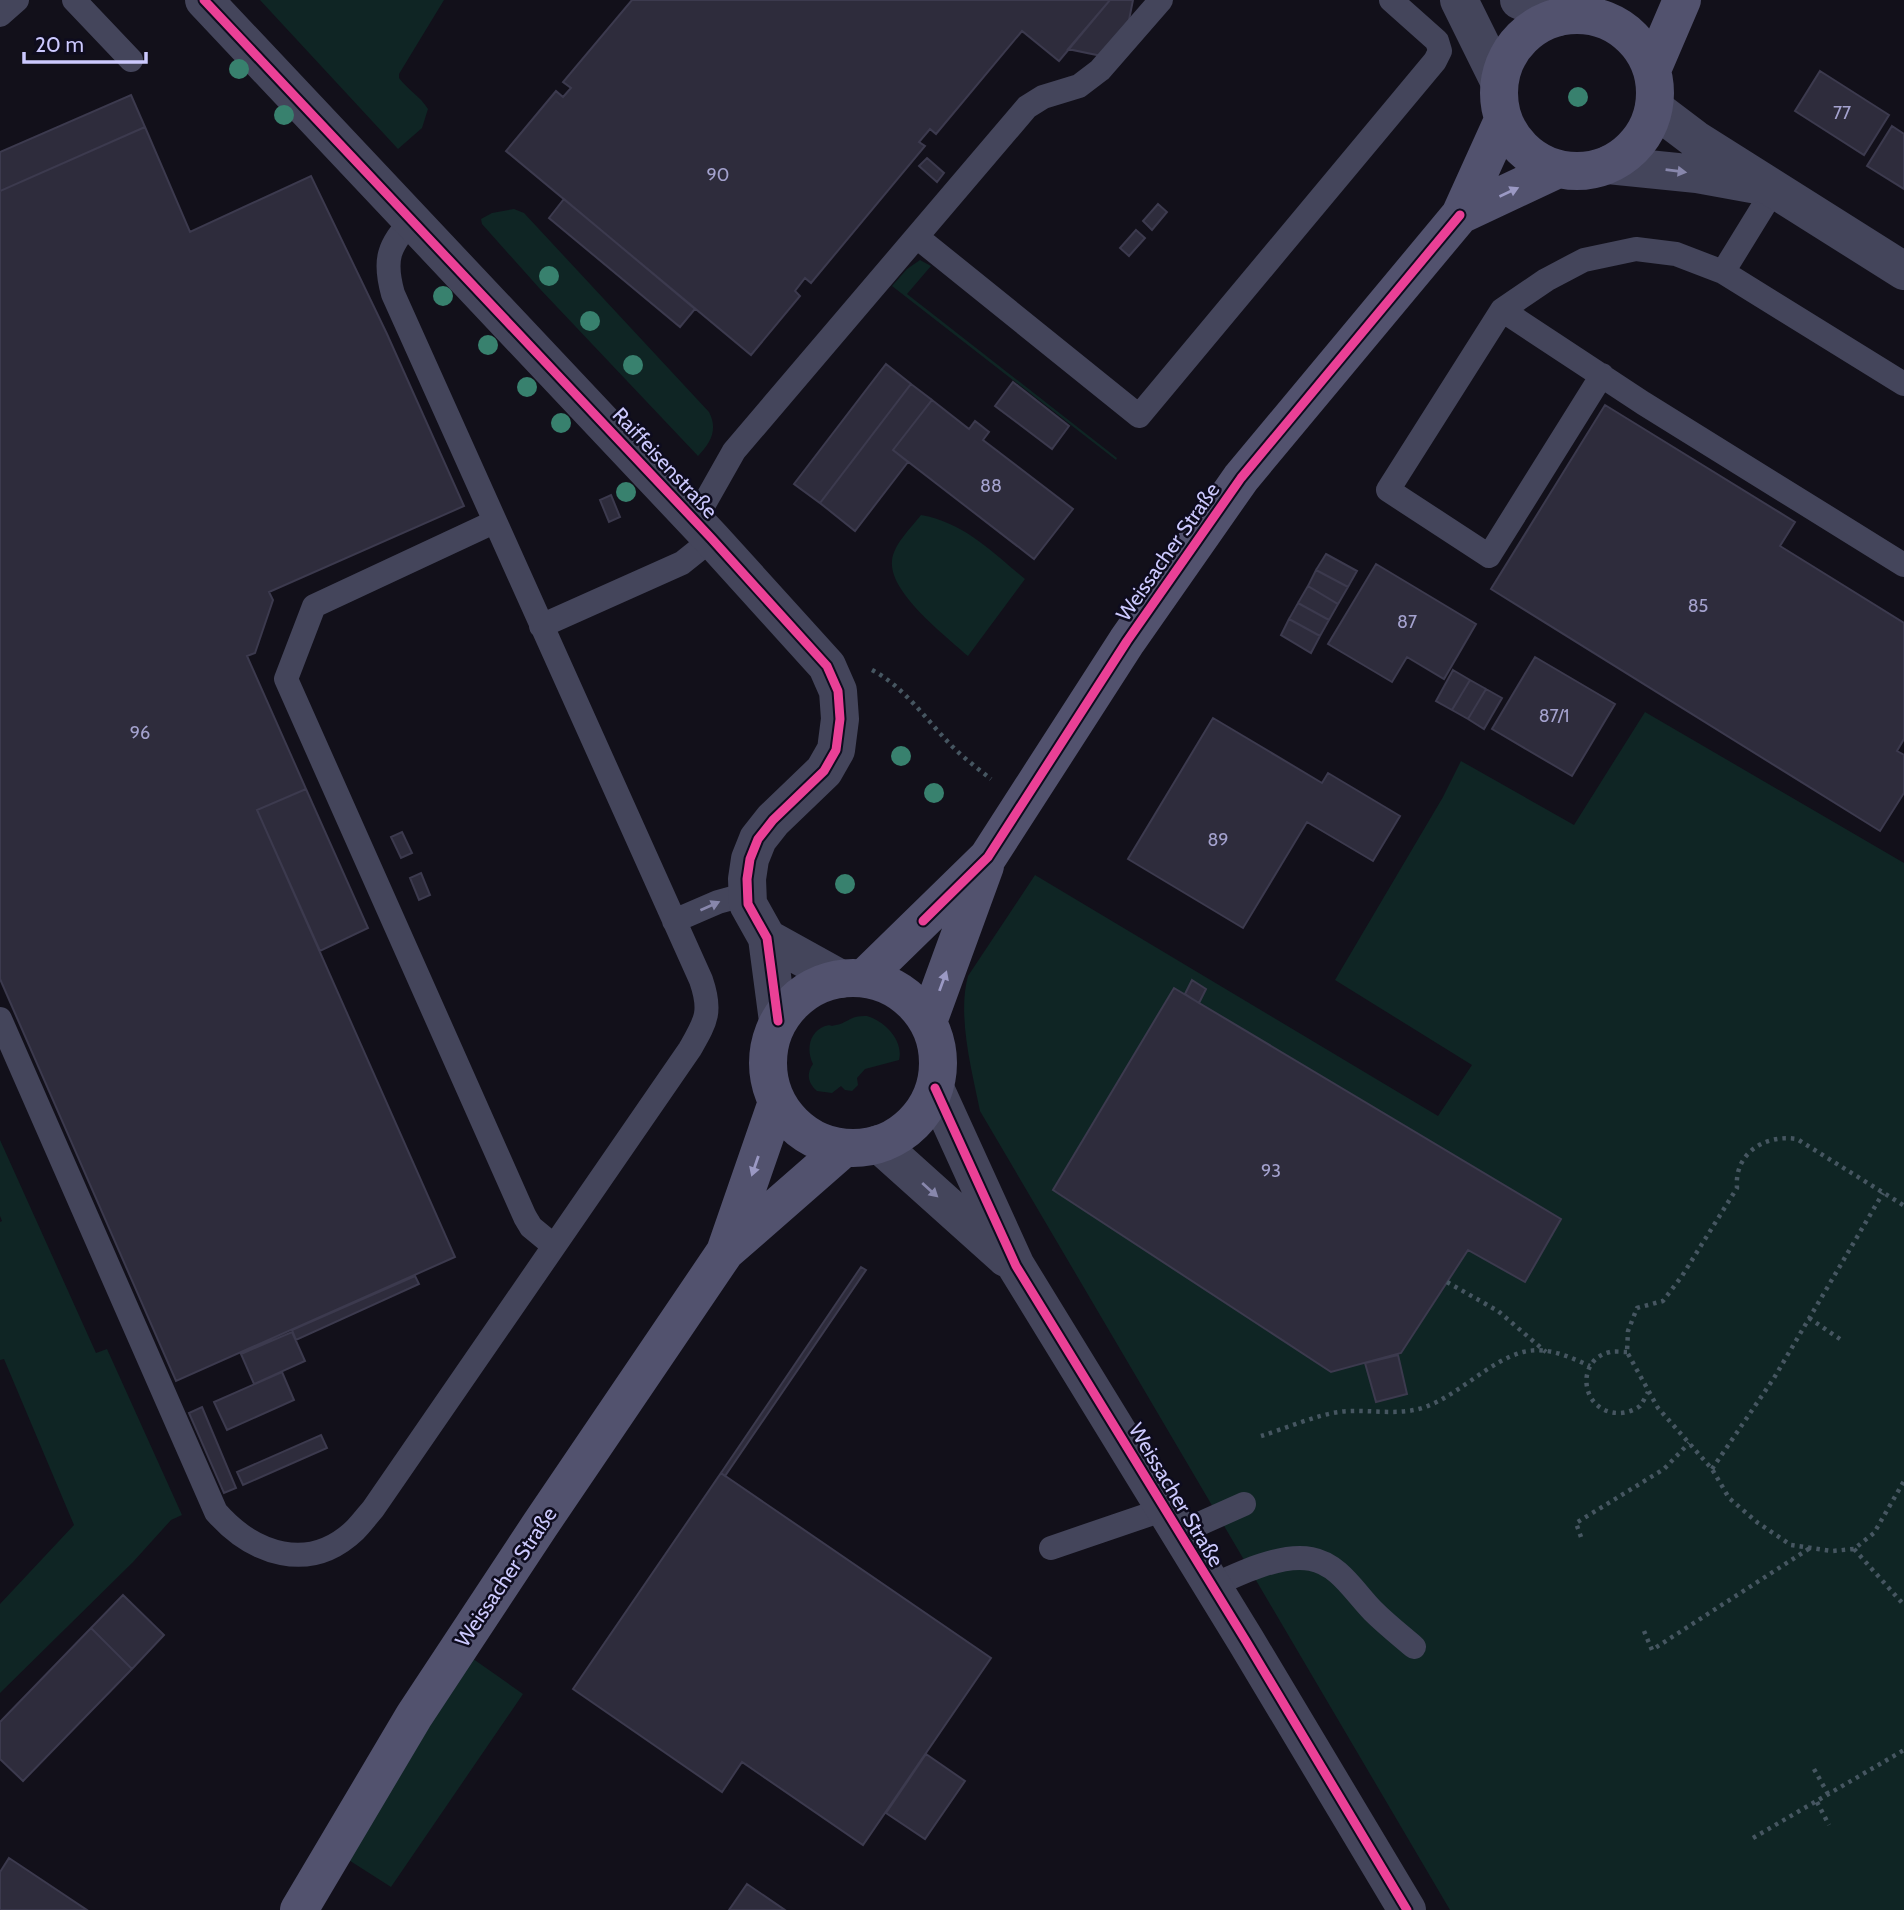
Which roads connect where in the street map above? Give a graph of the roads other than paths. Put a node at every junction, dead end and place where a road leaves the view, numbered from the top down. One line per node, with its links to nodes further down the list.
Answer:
1 (17, 0): 10 (lane)
2 (74, 0): 12 (lane)
3 (204, 0): 21 (street, Raiffeisenstraße)
4 (1161, 0): 22 (lane)
5 (1391, 0): 22 (lane)
6 (1459, 0): 14 (street)
7 (1519, 0): 11 (street)
8 (1682, 0): 13 (street, Weissacher Straße)
9 (1614, 9): 11 (street, Weissacher Straße); 13 (street, Weissacher Straße)
10 (0, 15)
11 (1558, 17): 14 (street, Weissacher Straße)
12 (131, 60)
13 (1651, 70): 15 (street, Weissacher Straße)
14 (1499, 81): 16 (street, Weissacher Straße)
15 (1654, 108): 17 (street, Weissacher Straße); 19 (street, Weissacher Straße)
16 (1503, 120): 18 (street, Weissacher Straße); 20 (street, Weissacher Straße)
17 (1608, 165): 18 (street, Weissacher Straße); 19 (street, Weissacher Straße, one-way to 19)
18 (1558, 169): 20 (street, Weissacher Straße, one-way to 18)
19 (1774, 189): 23 (street, Weissacher Straße); 24 (lane)
20 (1460, 215): 32 (street, Weissacher Straße)
21 (412, 219): 28 (lane); 29 (street, Raiffeisenstraße)
22 (917, 237): 29 (lane)
23 (1904, 271)
24 (1723, 272): 25 (lane); 27 (lane)
25 (1502, 310): 26 (lane); 26 (lane)
26 (1602, 375): 30 (lane)
27 (1904, 384)
28 (494, 522): 31 (lane); 43 (lane)
29 (704, 530): 31 (lane); 33 (street, Raiffeisenstraße)
30 (1904, 565)
31 (541, 626): 34 (lane)
32 (988, 857): 36 (street, Weissacher Straße); 39 (street, Weissacher Straße, one-way to 32)
33 (747, 894): 34 (lane, one-way to 33); 35 (street, Raiffeisenstraße)
34 (674, 921): 43 (lane)
35 (766, 938): 36 (street); 38 (street, Raiffeisenstraße)
36 (853, 978): 38 (street, Weissacher Straße); 39 (street, Weissacher Straße)
37 (0, 1019): 43 (lane)
38 (778, 1021): 41 (street, Weissacher Straße)
39 (928, 1022): 40 (street, Weissacher Straße)
40 (935, 1088): 42 (street, Weissacher Straße); 45 (street, Weissacher Straße)
41 (777, 1102): 42 (street, Weissacher Straße); 44 (street, Weissacher Straße, one-way to 44)
42 (862, 1146): 44 (street, Weissacher Straße); 45 (street, Weissacher Straße, one-way to 45)
43 (554, 1246)
44 (725, 1252): 51 (street, Weissacher Straße)
45 (1016, 1266): 47 (street, Weissacher Straße)
46 (1244, 1504): 47 (lane)
47 (1172, 1521): 48 (lane); 49 (street, Weissacher Straße)
48 (1052, 1548)
49 (1212, 1587): 50 (lane); 52 (street, Weissacher Straße)
50 (1413, 1647)
51 (299, 1910)
52 (1407, 1910)

